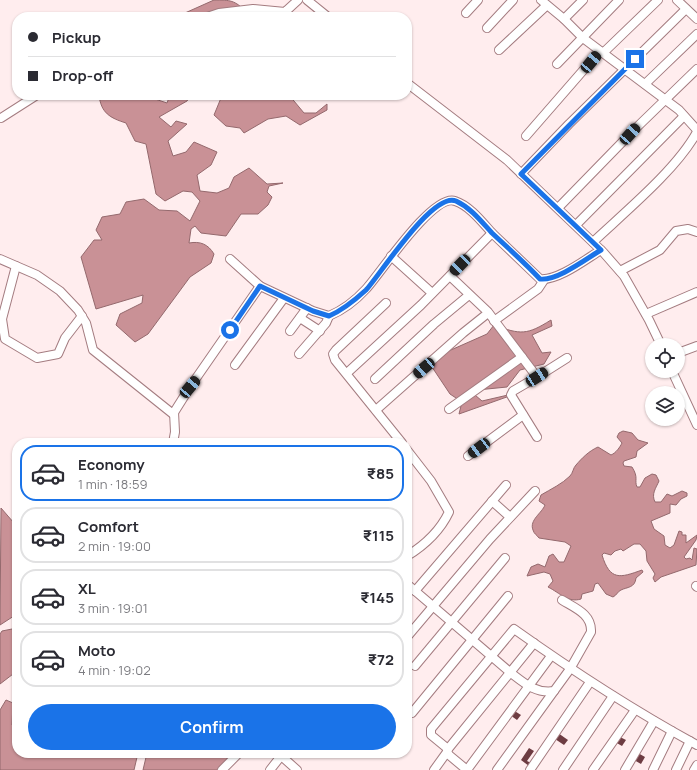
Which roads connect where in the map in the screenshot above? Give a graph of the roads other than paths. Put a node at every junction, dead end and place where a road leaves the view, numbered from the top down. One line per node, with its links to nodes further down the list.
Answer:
1 (298, 0): 13 (street)
2 (307, 0): 14 (street)
3 (478, 0): 15 (street)
4 (513, 0): 18 (street)
5 (582, 0): 16 (street)
6 (619, 0): 20 (street)
7 (658, 0): 22 (street)
8 (677, 0): 10 (street)
9 (543, 3): 16 (street); 21 (street)
10 (686, 8): 17 (street); 24 (street)
11 (227, 12): 12 (street)
12 (285, 12)
13 (285, 12)
14 (322, 12)
15 (466, 12)
16 (564, 19): 20 (street)
17 (697, 19)
18 (487, 28)
19 (697, 34): 26 (street)
20 (583, 38): 22 (street); 23 (street)
21 (499, 50)
22 (602, 52): 24 (street); 34 (street)
23 (557, 64)
24 (625, 69): 26 (street); 35 (street)
25 (697, 69): 28 (street)
26 (645, 84): 28 (street)
27 (412, 87): 35 (street)
28 (665, 99): 31 (street); 36 (street)
29 (29, 100): 32 (street)
30 (0, 108): 32 (street)
31 (684, 116): 33 (street); 37 (street)
32 (0, 119)
33 (697, 131): 40 (street)
34 (526, 136)
35 (521, 174): 36 (street)
36 (558, 208): 37 (street)
37 (576, 225): 40 (street)
38 (697, 232): 46 (street)
39 (492, 233): 42 (street); 47 (street); 48 (street)
40 (593, 242): 41 (street)
41 (601, 250): 46 (street); 48 (street)
42 (391, 256): 51 (street); 59 (street)
43 (0, 259): 45 (street)
44 (230, 259): 49 (street)
45 (16, 266): 58 (street); 58 (street)
46 (620, 272): 57 (street)
47 (450, 276): 51 (street); 52 (street)
48 (544, 280): 61 (street)
49 (260, 286): 53 (street); 77 (street)
50 (697, 292): 57 (street)
51 (432, 293): 71 (street)
52 (469, 295): 56 (street); 74 (street)
53 (284, 298): 55 (street); 70 (street)
54 (386, 303): 71 (street)
55 (306, 308): 59 (street); 60 (street)
56 (488, 313): 61 (street); 76 (street)
57 (646, 314): 64 (street)
58 (82, 316): 77 (street)
59 (329, 316): 62 (street)
60 (300, 318): 62 (street); 63 (street)
61 (494, 321): 68 (street)
62 (320, 331): 67 (street)
63 (290, 332)
64 (658, 338)
65 (697, 346): 66 (street)
66 (685, 351)
67 (299, 354)
68 (522, 356): 72 (street); 75 (street)
69 (567, 358): 72 (street)
70 (235, 365)
71 (347, 372): 76 (street)
72 (537, 377): 78 (street)
73 (675, 378): 79 (street)
74 (374, 379)
75 (448, 409)
76 (376, 410): 82 (street)
77 (174, 412): 81 (street)
78 (523, 415): 80 (street); 84 (street)
79 (697, 425)
80 (537, 437)
81 (174, 438)
82 (398, 438)
83 (412, 456): 89 (street)
84 (468, 456)
85 (506, 485): 87 (street)
86 (535, 491): 88 (street)
87 (492, 501): 88 (street); 92 (street)
88 (510, 517): 95 (street)
89 (412, 553)
90 (505, 558): 96 (street)
91 (412, 588): 92 (street)
92 (415, 591): 95 (street)
93 (508, 596): 98 (street)
94 (562, 600): 103 (street)
95 (434, 607): 96 (street); 97 (street)
96 (452, 623): 98 (street); 102 (street)
97 (412, 631)
98 (473, 640): 100 (street); 110 (street)
99 (534, 643): 100 (street); 101 (street); 104 (street)
100 (492, 656): 104 (street); 114 (street)
101 (551, 656): 103 (street); 106 (street)
102 (416, 666)
103 (570, 669): 105 (street); 107 (street)
104 (511, 673): 106 (street); 114 (street)
105 (590, 682): 108 (street); 125 (street)
106 (529, 686): 107 (street); 123 (street)
107 (554, 691): 124 (street)
108 (613, 696): 109 (street); 126 (street)
109 (635, 710): 111 (street); 127 (street)
110 (412, 713)
111 (654, 721): 112 (street); 128 (street)
112 (672, 731): 113 (street); 129 (street)
113 (694, 743): 130 (street)
114 (448, 750): 122 (street); 123 (street)
115 (234, 758): 119 (street)
116 (278, 758): 120 (street)
117 (284, 758): 121 (street)
118 (697, 765): 131 (street)
119 (222, 770)
120 (270, 770)
121 (296, 770)
122 (434, 770)
123 (467, 770)
124 (497, 770)
125 (530, 770)
126 (563, 770)
127 (593, 770)
128 (624, 770)
129 (653, 770)
130 (676, 770)
131 (694, 770)

